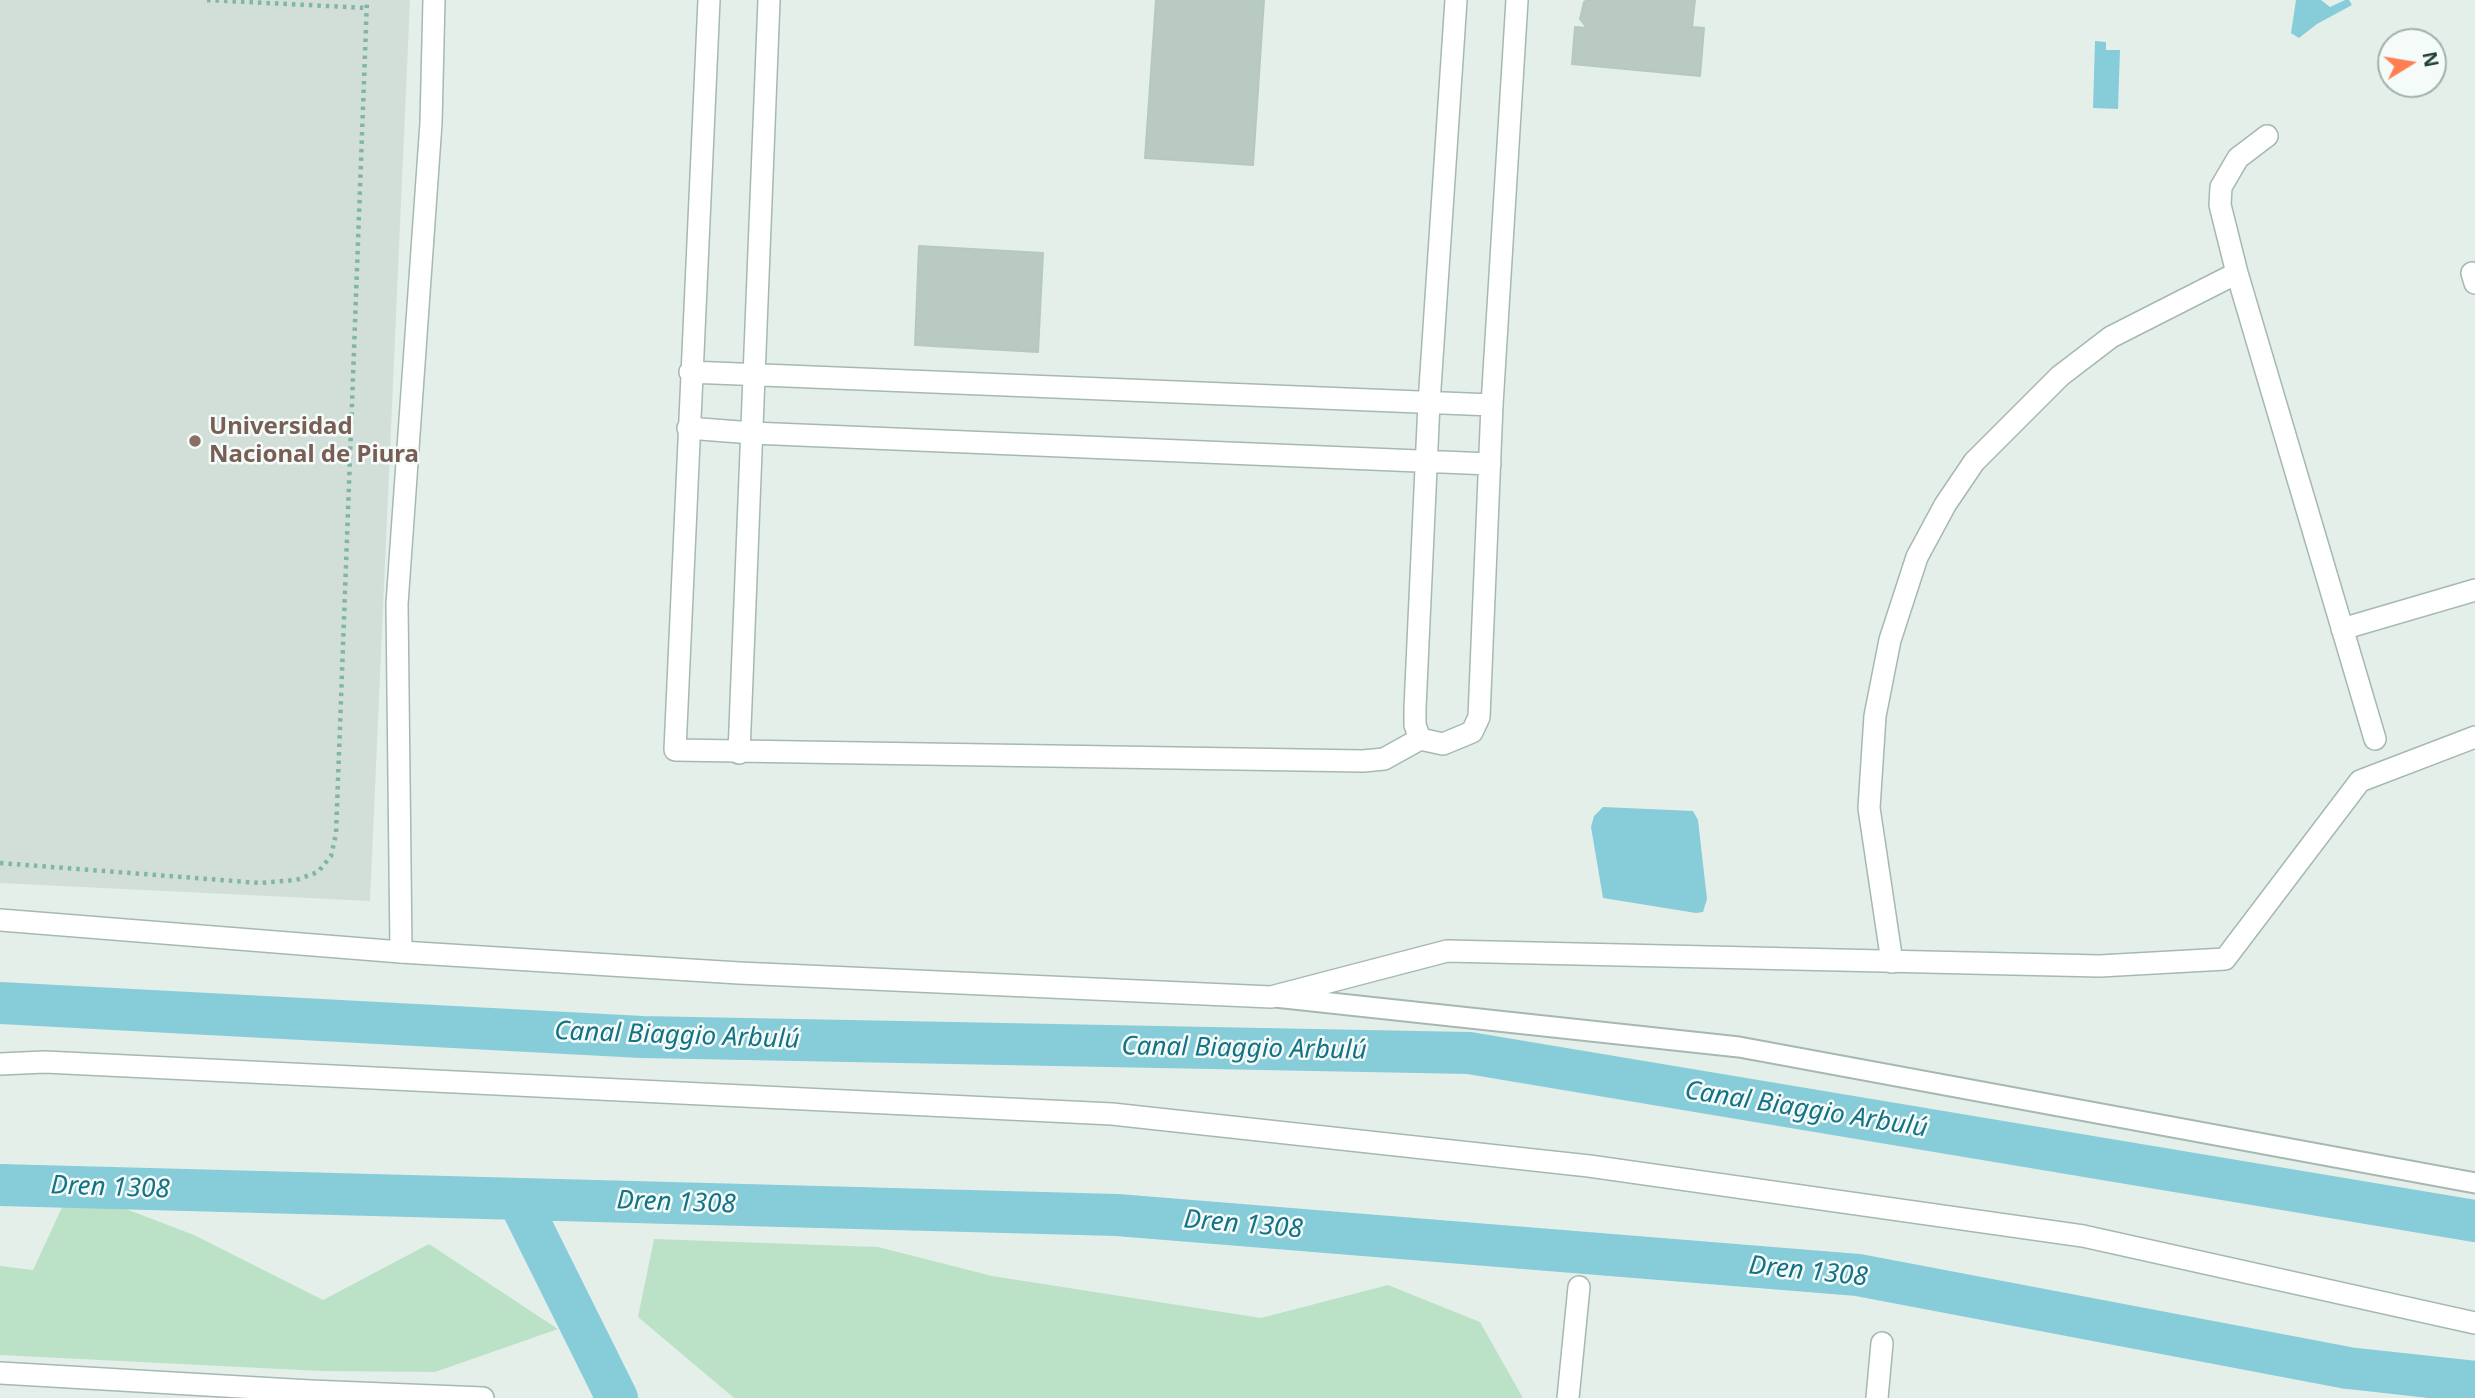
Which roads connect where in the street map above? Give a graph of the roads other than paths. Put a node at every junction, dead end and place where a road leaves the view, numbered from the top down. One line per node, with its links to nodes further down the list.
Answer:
1 (434, 0): 23 (street)
2 (709, 0): 8 (street)
3 (769, 0): 9 (street)
4 (1456, 0): 10 (street)
5 (1517, 0): 11 (street)
6 (2267, 136): 7 (street)
7 (2237, 273): 17 (street); 24 (street)
8 (690, 372): 9 (street); 12 (street)
9 (755, 376): 10 (street); 13 (street)
10 (1429, 403): 11 (street); 14 (street)
11 (1492, 405): 15 (street)
12 (688, 428): 13 (street); 21 (street)
13 (752, 433): 14 (street); 21 (street)
14 (1426, 462): 15 (street); 19 (street)
15 (1490, 464): 19 (street)
16 (2475, 590): 17 (street)
17 (2342, 629): 20 (street)
18 (2475, 737): 24 (street)
19 (1420, 739): 21 (street)
20 (2375, 739)
21 (739, 753)
22 (0, 920): 23 (street)
23 (401, 952): 25 (street)
24 (1892, 962): 25 (street)
25 (1270, 996): 27 (lane)
26 (0, 1064): 29 (street)
27 (2475, 1183)
28 (1579, 1287): 34 (street)
29 (2475, 1323)
30 (1882, 1343): 35 (street)
31 (0, 1373): 32 (street)
32 (310, 1395): 33 (street)
33 (483, 1398)
34 (1569, 1398)
35 (1877, 1398)

